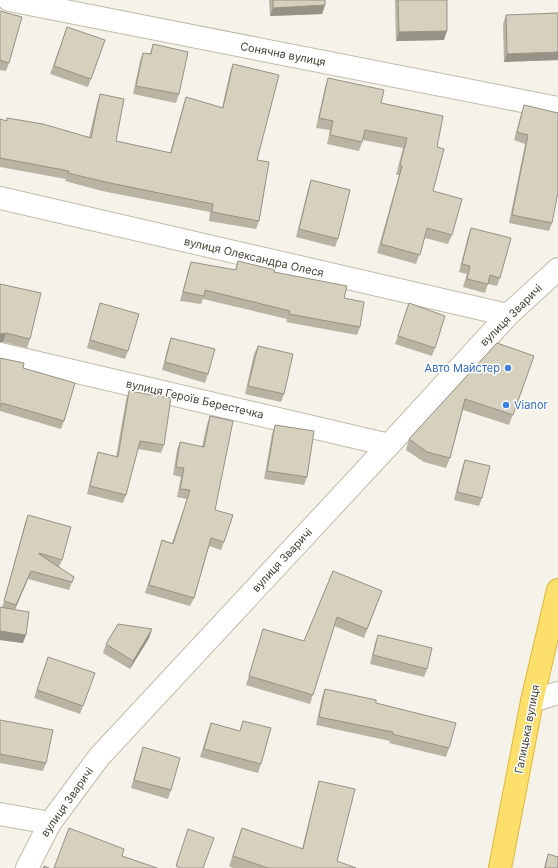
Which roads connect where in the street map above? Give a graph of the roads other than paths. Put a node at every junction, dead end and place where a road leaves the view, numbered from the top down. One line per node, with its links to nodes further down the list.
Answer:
1 (9, 0): 2 (street, Сонячна вулиця)
2 (558, 108)
3 (0, 198): 5 (street, вулиця Олександра Олеся)
4 (558, 269): 5 (street, вулиця Зваричі)
5 (508, 315): 7 (street, вулиця Зваричі)
6 (0, 354): 7 (street, вулиця Героїв Берестечка)
7 (389, 445): 12 (street, вулиця Зваричі)
8 (558, 590): 10 (highway, Галицька вулиця)
9 (558, 693): 10 (street)
10 (532, 701): 14 (highway, Галицька вулиця)
11 (0, 814): 12 (street)
12 (50, 823): 13 (street, вулиця Зваричі)
13 (27, 868)
14 (500, 868)

